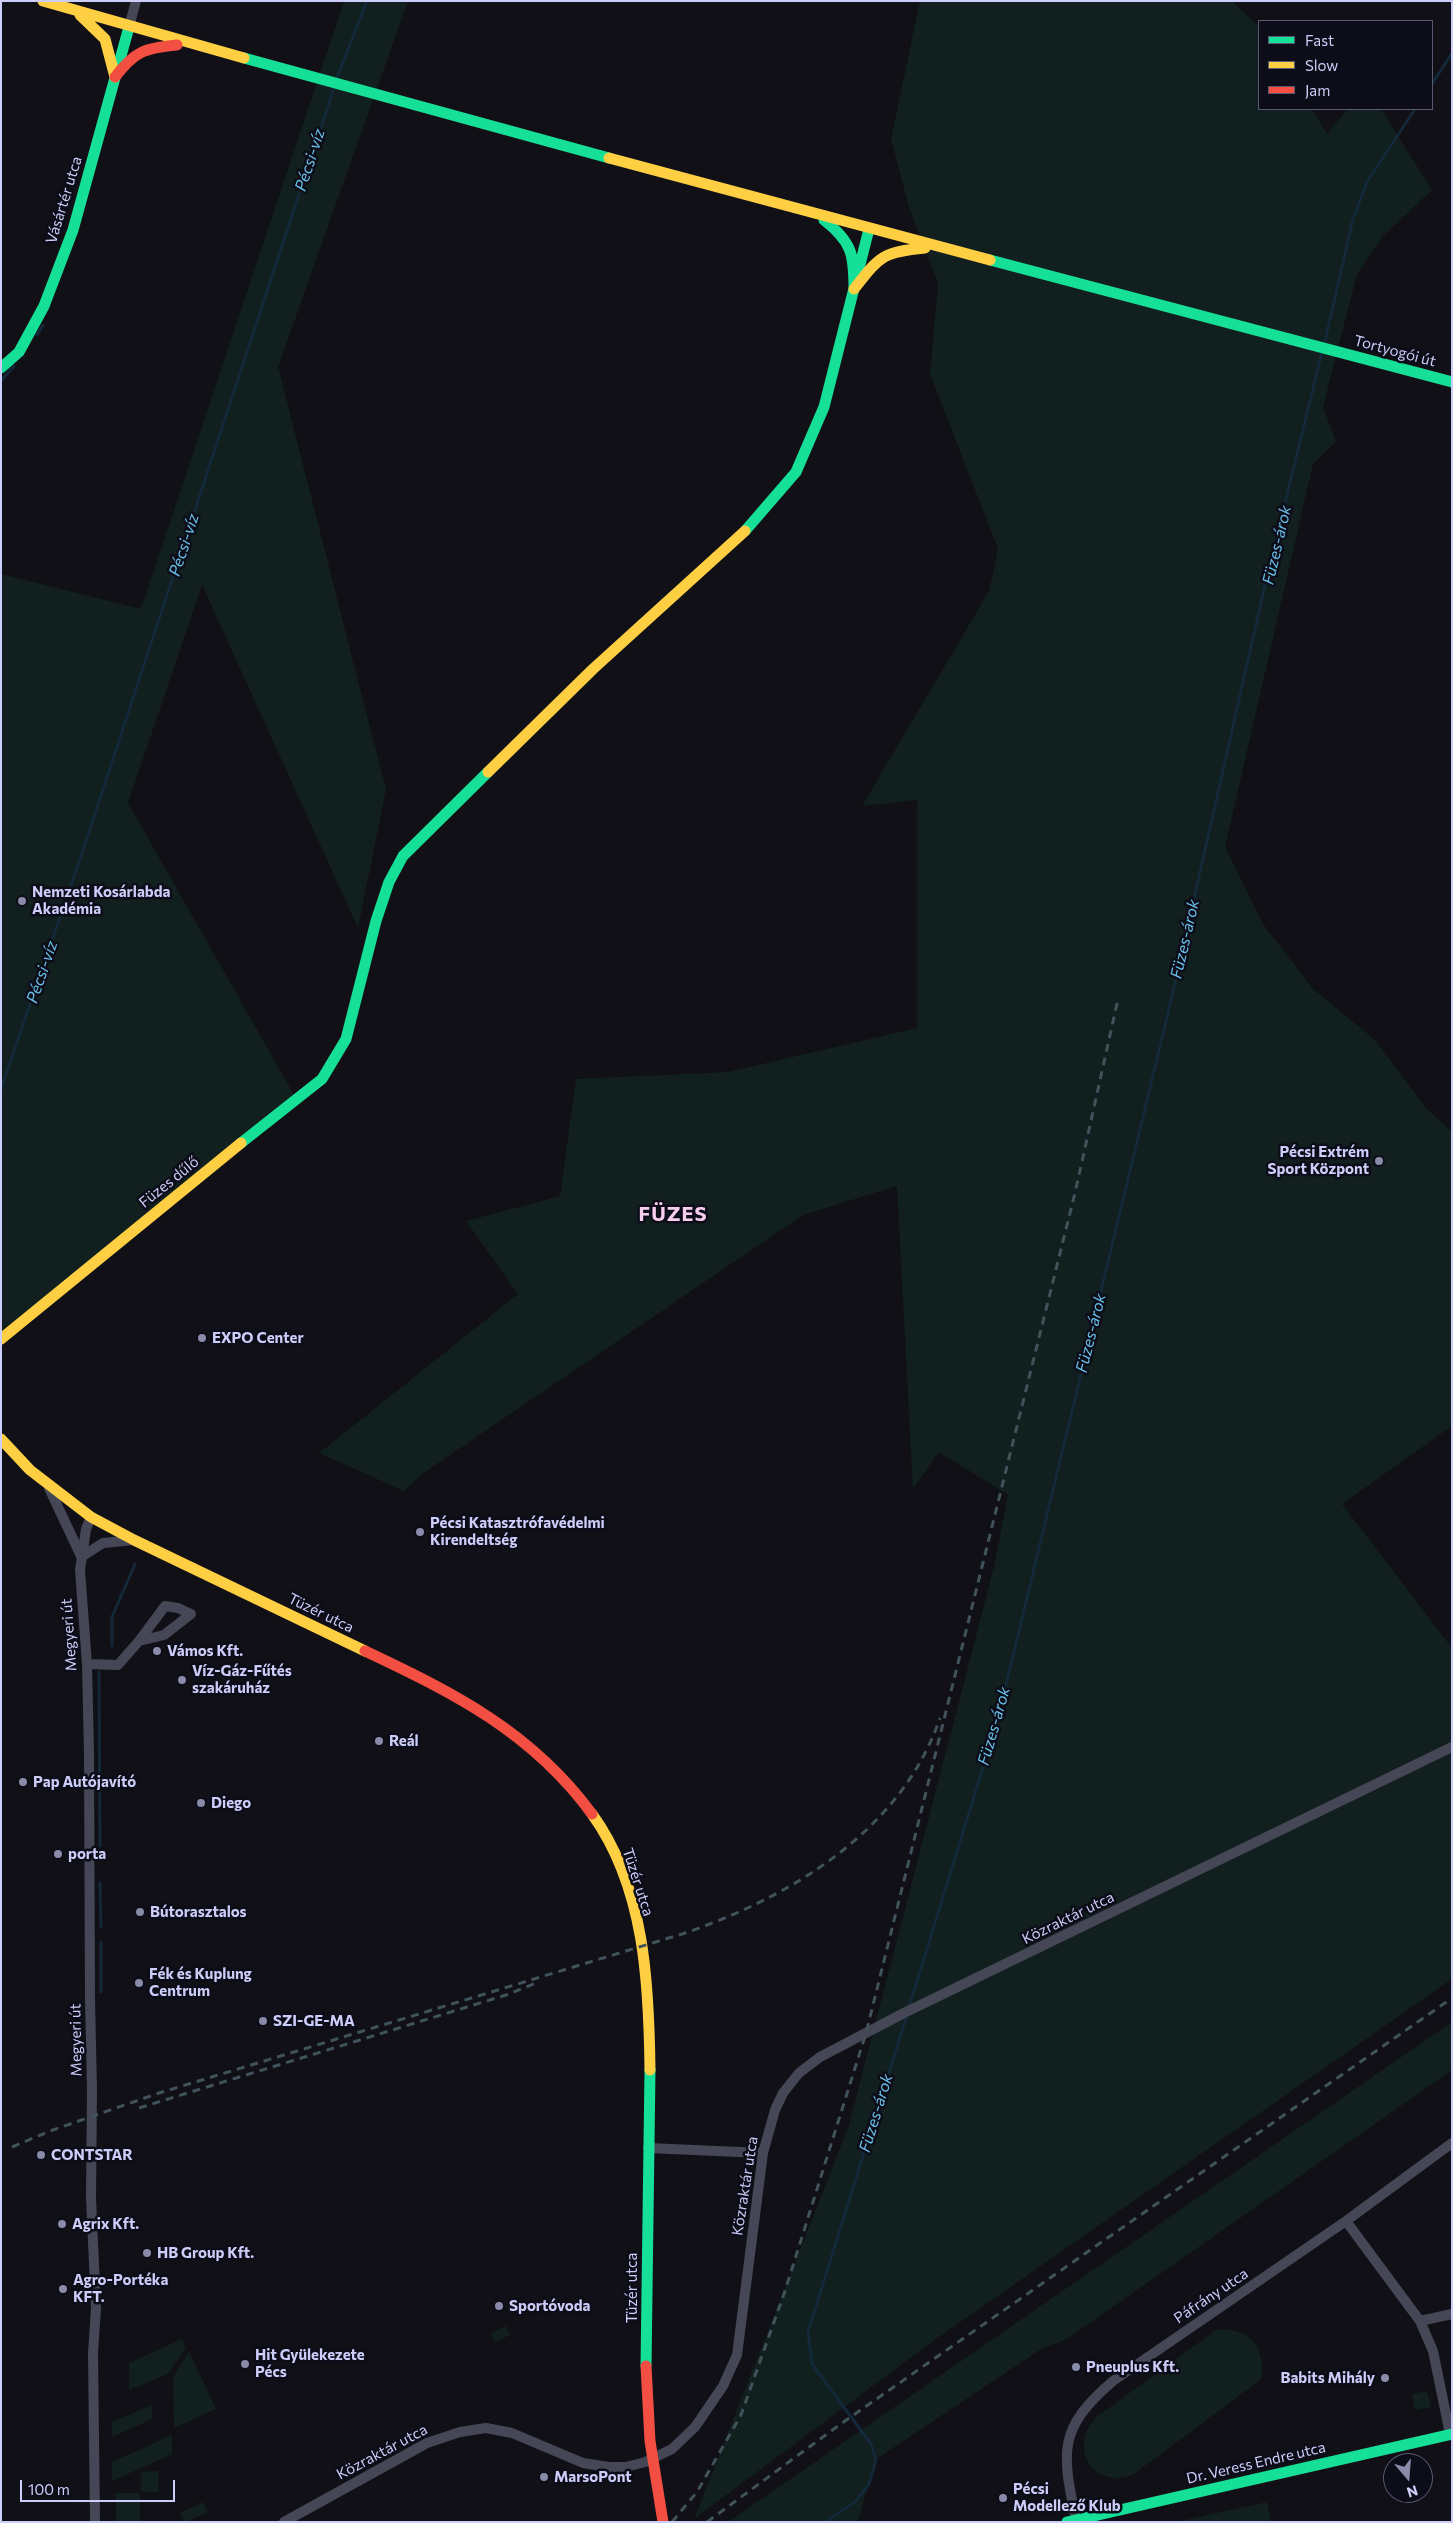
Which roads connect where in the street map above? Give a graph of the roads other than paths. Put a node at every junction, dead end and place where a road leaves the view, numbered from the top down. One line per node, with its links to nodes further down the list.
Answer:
1 (43, 1): 3 (street, Tortyogói út)
2 (136, 1): 4 (street)
3 (76, 12): 4 (street, Tortyogói út); 6 (street)
4 (129, 27): 5 (street, Tortyogói út); 6 (street, Vásártér utca)
5 (192, 44): 6 (street); 7 (street, Tortyogói út)
6 (115, 77): 11 (street, Vásártér utca)
7 (816, 214): 8 (street, Tortyogói út); 10 (street)
8 (869, 229): 9 (street, Tortyogói út); 10 (street, Füzes dűlő)
9 (935, 246): 10 (street); 12 (street, Tortyogói út)
10 (854, 289): 13 (street, Füzes dűlő)
11 (1, 368)
12 (1452, 382)
13 (1, 1339)
14 (1, 1439): 15 (street, Megyeri út)
15 (46, 1482): 16 (street, Megyeri út); 18 (street, Megyeri út)
16 (91, 1516): 17 (street, Tüzér utca); 18 (street, Megyeri út)
17 (134, 1540): 18 (street); 23 (street, Tüzér utca)
18 (81, 1557): 20 (street, Megyeri út)
19 (139, 1641): 19 (street); 20 (street)
20 (87, 1664): 30 (street, Megyeri út)
21 (1452, 1747): 24 (street, Közraktár utca)
22 (1452, 2143): 25 (street, Páfrány utca)
23 (648, 2148): 24 (street); 32 (street, Tüzér utca)
24 (763, 2153): 31 (street, Közraktár utca)
25 (1346, 2221): 27 (street); 29 (street, Páfrány utca)
26 (1452, 2314): 27 (street)
27 (1420, 2321): 28 (street)
28 (1451, 2434): 29 (street, Dr. Veress Endre utca)
29 (1071, 2521)
30 (95, 2522)
31 (284, 2522)
32 (663, 2522)

